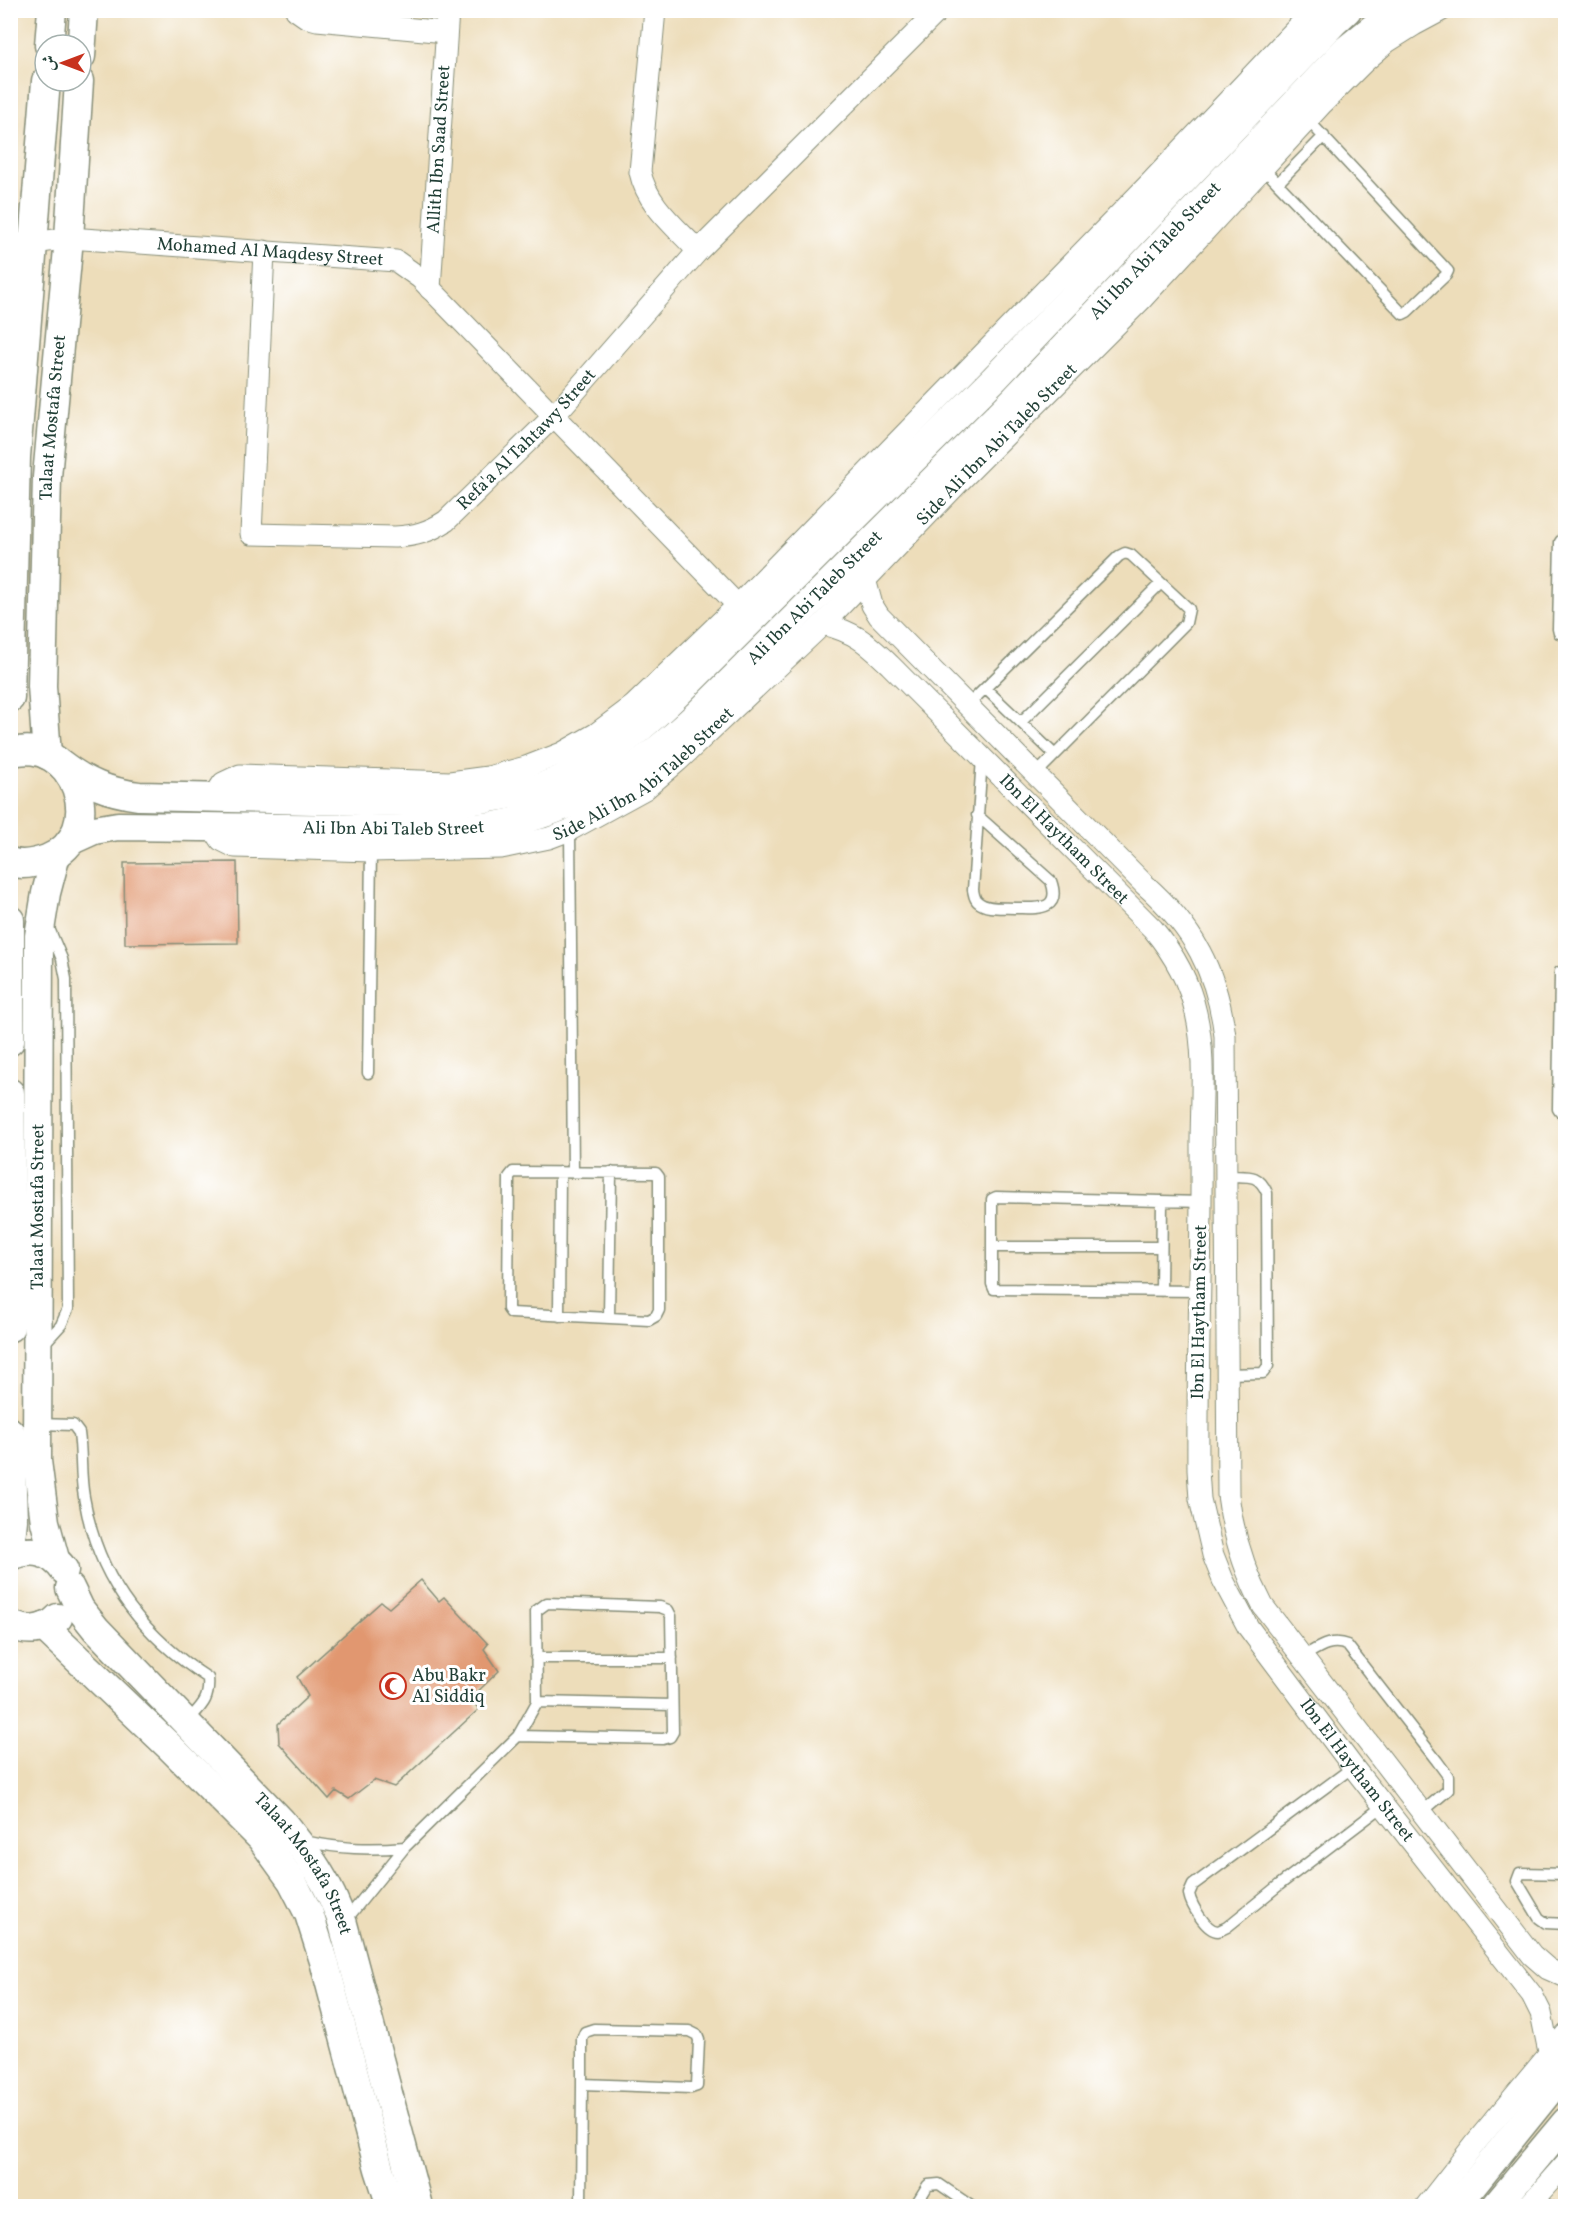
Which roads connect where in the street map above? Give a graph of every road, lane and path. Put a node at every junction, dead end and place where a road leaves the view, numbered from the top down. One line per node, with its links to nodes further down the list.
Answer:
1 (52, 10): 12 (street)
2 (84, 10): 13 (street)
3 (296, 10): 11 (street)
4 (448, 10): 11 (street, Allith Ibn Saad Street)
5 (655, 10): 23 (street)
6 (939, 10): 23 (street, Refa'a Al Tahtawy Street)
7 (1314, 10): 32 (street)
8 (1347, 10): 25 (street, Ali Ibn Abi Taleb Street)
9 (1399, 10): 26 (street, Ali Ibn Abi Taleb Street)
10 (1442, 10): 16 (street, Side Ali Ibn Abi Taleb Street)
11 (446, 32): 24 (street, Allith Ibn Saad Street)
12 (50, 33)
13 (83, 33)
14 (44, 93): 21 (street, Talaat Mostafa Street)
15 (78, 93): 20 (street, Talaat Mostafa Street)
16 (1308, 120): 17 (lane); 18 (street, Side Ali Ibn Abi Taleb Street)
17 (1324, 136): 19 (lane); 19 (lane)
18 (1263, 168): 19 (lane); 28 (street, Side Ali Ibn Abi Taleb Street)
19 (1278, 183)
20 (69, 238): 21 (street, Mohamed Al Maqdesy Street); 22 (street, Mohamed Al Maqdesy Street); 42 (street, Talaat Mostafa Street)
21 (22, 244): 36 (street, Talaat Mostafa Street)
22 (264, 251): 24 (street, Mohamed Al Maqdesy Street); 27 (street, Refa'a Al Tahtawy Street)
23 (698, 251): 27 (street, Refa'a Al Tahtawy Street)
24 (430, 289): 27 (street, Mohamed Al Maqdesy Street)
25 (995, 378): 26 (street); 32 (street, Ali Ibn Abi Taleb Street)
26 (1015, 399): 28 (street, Ali Ibn Abi Taleb Street)
27 (553, 417): 32 (street, Mohamed Al Maqdesy Street)
28 (956, 471): 30 (street, Side Ali Ibn Abi Taleb Street); 45 (street, Ali Ibn Abi Taleb Street)
29 (1566, 534): 34 (lane)
30 (865, 579): 33 (street, Side Ali Ibn Abi Taleb Street); 37 (street, Ibn El Haytham Street)
31 (1161, 583): 35 (lane); 38 (lane); 40 (lane)
32 (745, 613): 42 (street, Ali Ibn Abi Taleb Street)
33 (823, 624): 41 (street, Ibn El Haytham Street); 46 (street, Side Ali Ibn Abi Taleb Street)
34 (1566, 634)
35 (986, 688): 37 (lane); 38 (lane)
36 (10, 698)
37 (968, 705): 43 (street, Ibn El Haytham Street)
38 (1021, 722): 40 (lane)
39 (10, 753): 42 (street)
40 (1054, 754): 43 (lane)
41 (982, 757): 44 (lane); 63 (street, Ibn El Haytham Street)
42 (54, 759): 47 (street, Talaat Mostafa Street)
43 (1037, 773): 61 (street, Ibn El Haytham Street)
44 (977, 815): 44 (lane)
45 (212, 826): 47 (street, Ali Ibn Abi Taleb Street); 48 (street, Side Ali Ibn Abi Taleb Street)
46 (570, 830): 48 (street, Side Ali Ibn Abi Taleb Street); 59 (lane)
47 (64, 847): 49 (street, Ali Ibn Abi Taleb Street); 74 (street, Talaat Mostafa Street)
48 (371, 851): 55 (lane)
49 (10, 862)
50 (10, 920): 53 (street)
51 (1566, 971): 52 (lane)
52 (1562, 1013): 54 (lane)
53 (10, 1041)
54 (1562, 1065): 57 (lane)
55 (368, 1073)
56 (10, 1093): 72 (street, Talaat Mostafa Street)
57 (1566, 1114)
58 (560, 1172): 59 (lane); 70 (lane); 70 (lane)
59 (573, 1172): 60 (lane)
60 (611, 1172): 71 (lane); 71 (lane)
61 (1227, 1176): 67 (street, Ibn El Haytham Street); 73 (lane)
62 (1162, 1201): 63 (lane); 64 (lane); 65 (lane)
63 (1202, 1202): 66 (street, Ibn El Haytham Street)
64 (992, 1246): 65 (lane); 68 (lane)
65 (1161, 1247): 68 (lane)
66 (1201, 1248): 67 (street); 69 (street, Ibn El Haytham Street)
67 (1226, 1248): 73 (street, Ibn El Haytham Street)
68 (1161, 1291): 69 (lane)
69 (1201, 1291): 89 (street, Ibn El Haytham Street)
70 (559, 1316): 71 (lane)
71 (609, 1318)
72 (10, 1327)
73 (1227, 1374): 82 (street, Ibn El Haytham Street)
74 (37, 1424): 78 (street, Talaat Mostafa Street); 87 (lane)
75 (10, 1432): 76 (street)
76 (10, 1549)
77 (10, 1556): 78 (street)
78 (55, 1559): 79 (street, Talaat Mostafa Street)
79 (70, 1588): 81 (street); 87 (street, Talaat Mostafa Street)
80 (10, 1624): 81 (street)
81 (44, 1627): 104 (street, Talaat Mostafa Street)
82 (1302, 1657): 91 (street, Ibn El Haytham Street); 91 (lane)
83 (536, 1658): 84 (lane); 84 (lane); 85 (lane)
84 (672, 1658): 86 (lane)
85 (537, 1702): 86 (lane); 88 (lane)
86 (672, 1705): 88 (lane)
87 (187, 1722): 92 (street, Talaat Mostafa Street)
88 (518, 1736): 93 (lane)
89 (1353, 1767): 90 (street, Ibn El Haytham Street); 90 (lane)
90 (1383, 1806): 99 (street, Ibn El Haytham Street)
91 (1422, 1812): 97 (street, Ibn El Haytham Street)
92 (296, 1839): 93 (lane); 95 (street, Talaat Mostafa Street)
93 (405, 1847): 95 (lane)
94 (1566, 1874): 96 (lane)
95 (343, 1924): 105 (street, Talaat Mostafa Street)
96 (1566, 1924)
97 (1566, 1977)
98 (1566, 2034): 99 (street)
99 (1557, 2061): 109 (street); 110 (street)
100 (582, 2084): 100 (lane); 106 (lane)
101 (1566, 2122): 111 (street)
102 (1566, 2163): 103 (street)
103 (1538, 2203)
104 (391, 2206)
105 (418, 2206)
106 (581, 2206)
107 (915, 2206): 108 (lane)
108 (971, 2206)
109 (1426, 2206)
110 (1456, 2206)
111 (1496, 2206)

